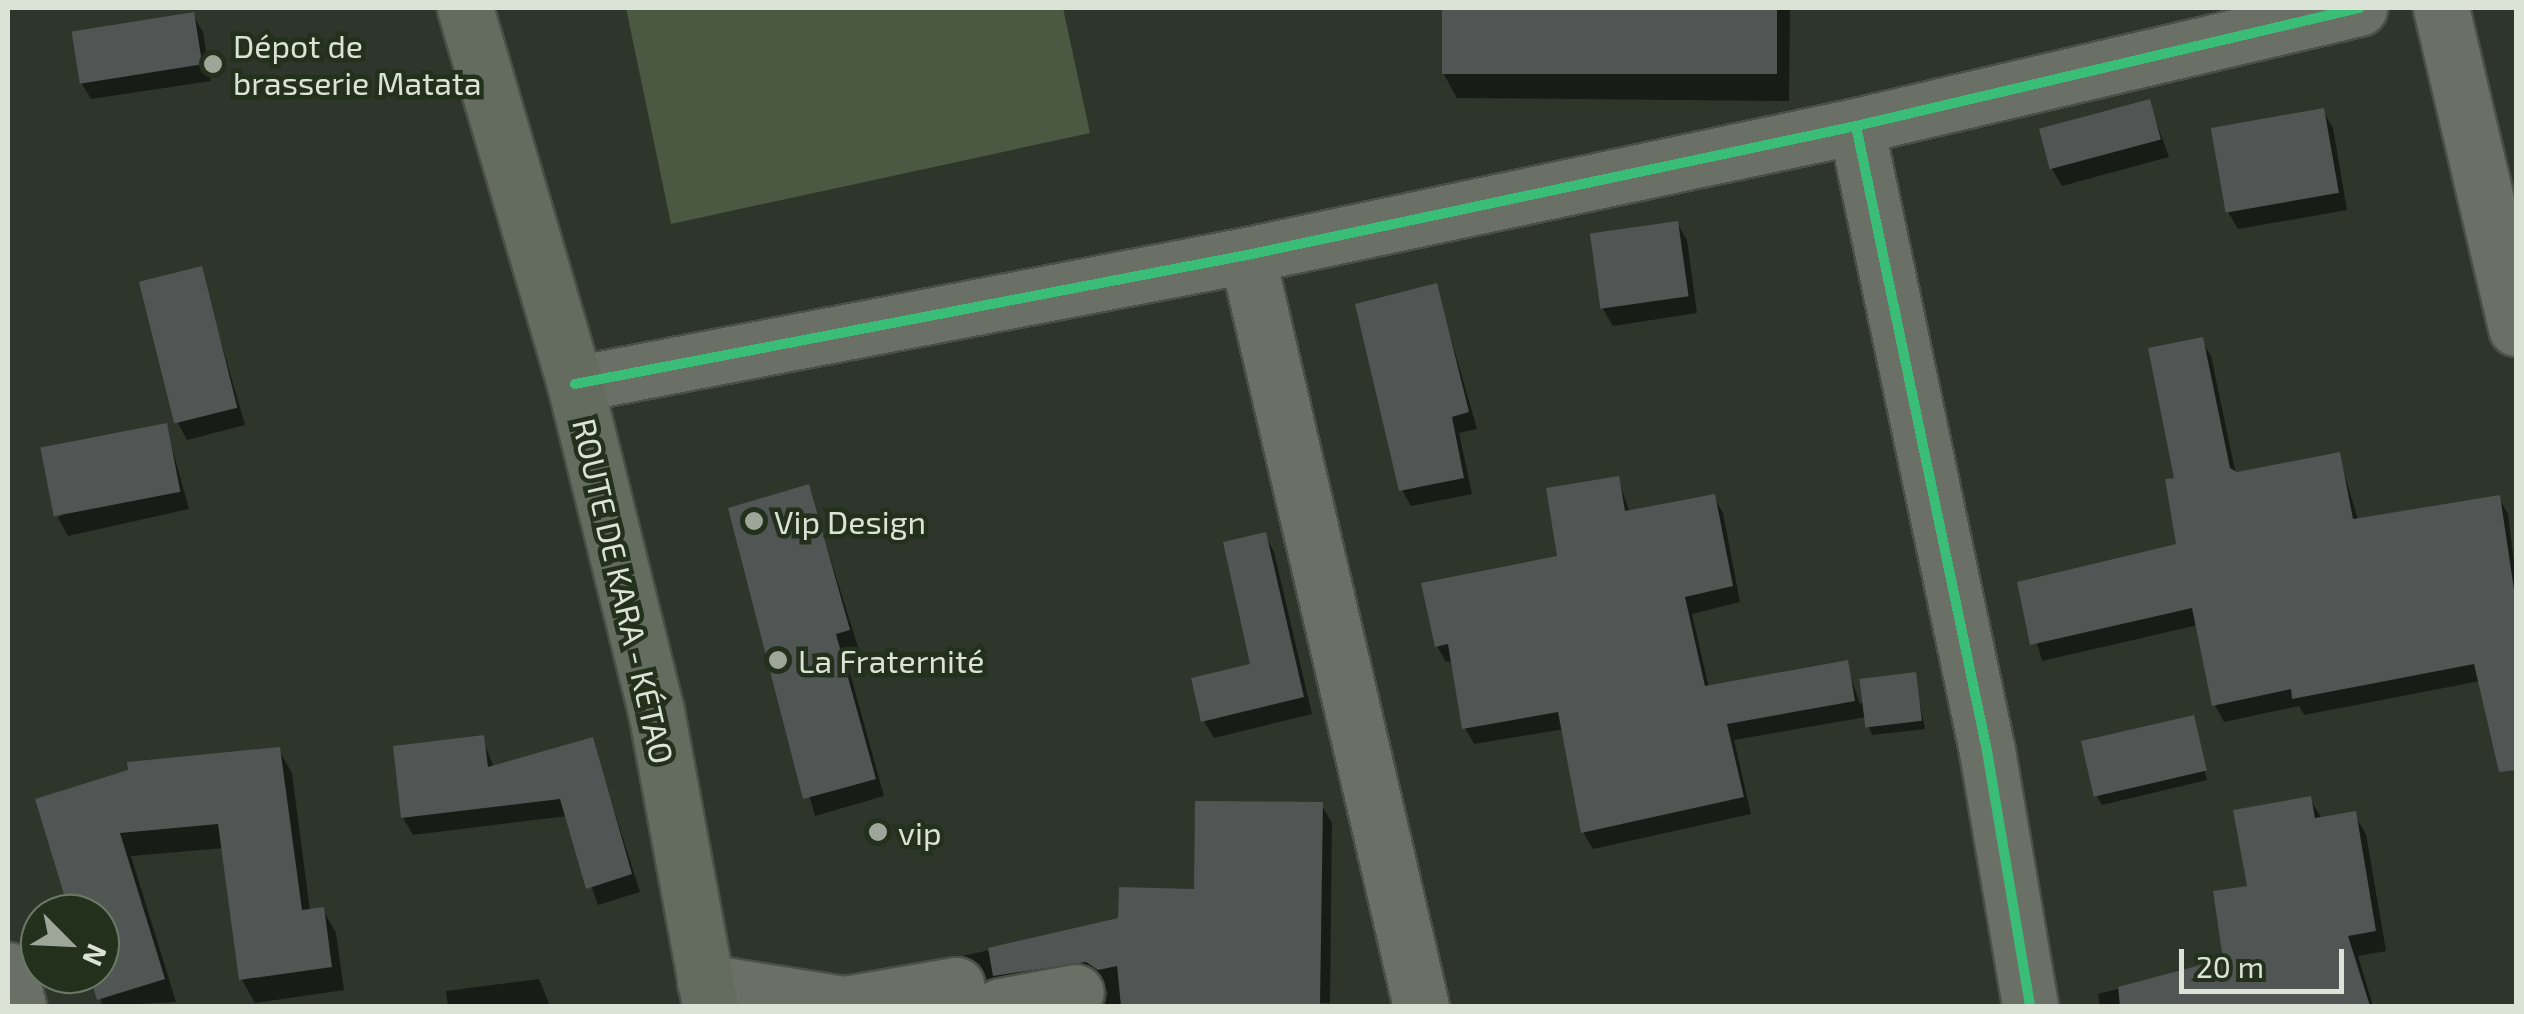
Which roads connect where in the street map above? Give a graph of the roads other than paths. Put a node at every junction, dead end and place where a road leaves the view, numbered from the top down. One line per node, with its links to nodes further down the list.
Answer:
1 (465, 8): 7 (main road, ROUTE DE KARA - KÉTAO)
2 (2359, 8): 4 (street)
3 (2441, 8): 6 (street)
4 (1856, 126): 5 (street); 16 (street)
5 (1247, 255): 7 (street); 15 (street)
6 (2516, 328)
7 (575, 384): 10 (main road, ROUTE DE KARA - KÉTAO)
8 (8, 970): 12 (street)
9 (1076, 992): 14 (street)
10 (708, 994): 11 (street)
11 (844, 1005): 13 (street)
12 (18, 1006)
13 (960, 1006)
14 (1000, 1006)
15 (1422, 1006)
16 (2030, 1006)

